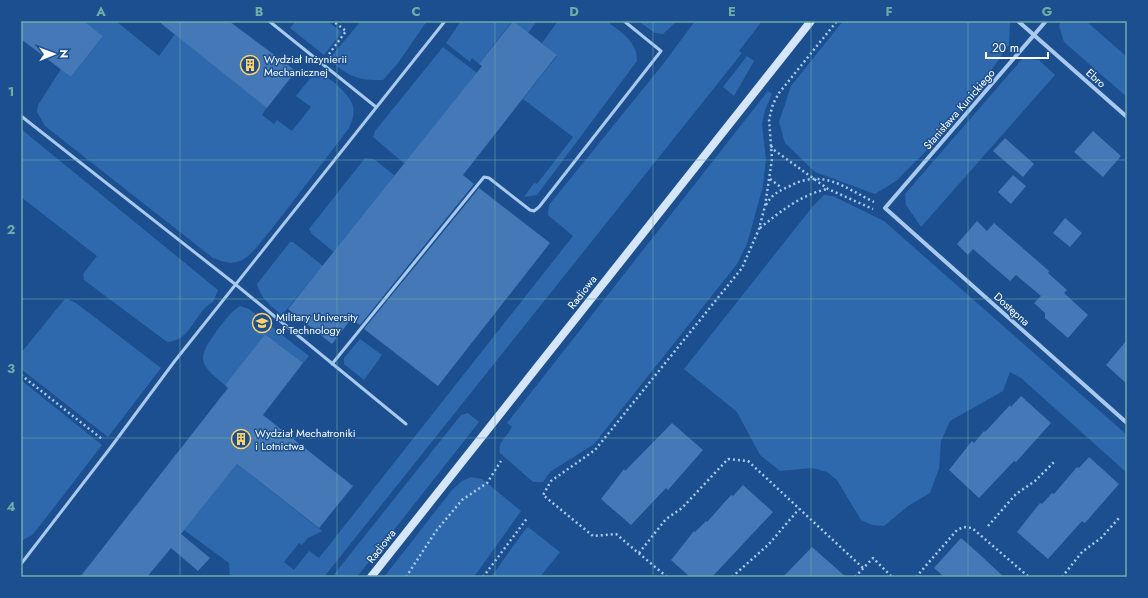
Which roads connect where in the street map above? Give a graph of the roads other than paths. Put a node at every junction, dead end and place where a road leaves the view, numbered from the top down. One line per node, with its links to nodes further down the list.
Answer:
1 (269, 21): 8 (lane)
2 (445, 21): 8 (lane)
3 (624, 21): 13 (lane)
4 (811, 21): 17 (main road, Radiowa)
5 (1018, 21): 7 (street, Ebro)
6 (1046, 21): 7 (street, Stanisława Kunickiego)
7 (1034, 35): 10 (street, Ebro); 11 (street, Stanisława Kunickiego)
8 (376, 107): 12 (lane)
9 (21, 116): 12 (lane)
10 (1127, 117)
11 (885, 208): 14 (street, Dostępna)
12 (235, 284): 13 (lane); 16 (lane)
13 (332, 364): 15 (lane)
14 (1127, 423)
15 (406, 424)
16 (21, 564)
17 (370, 577)

